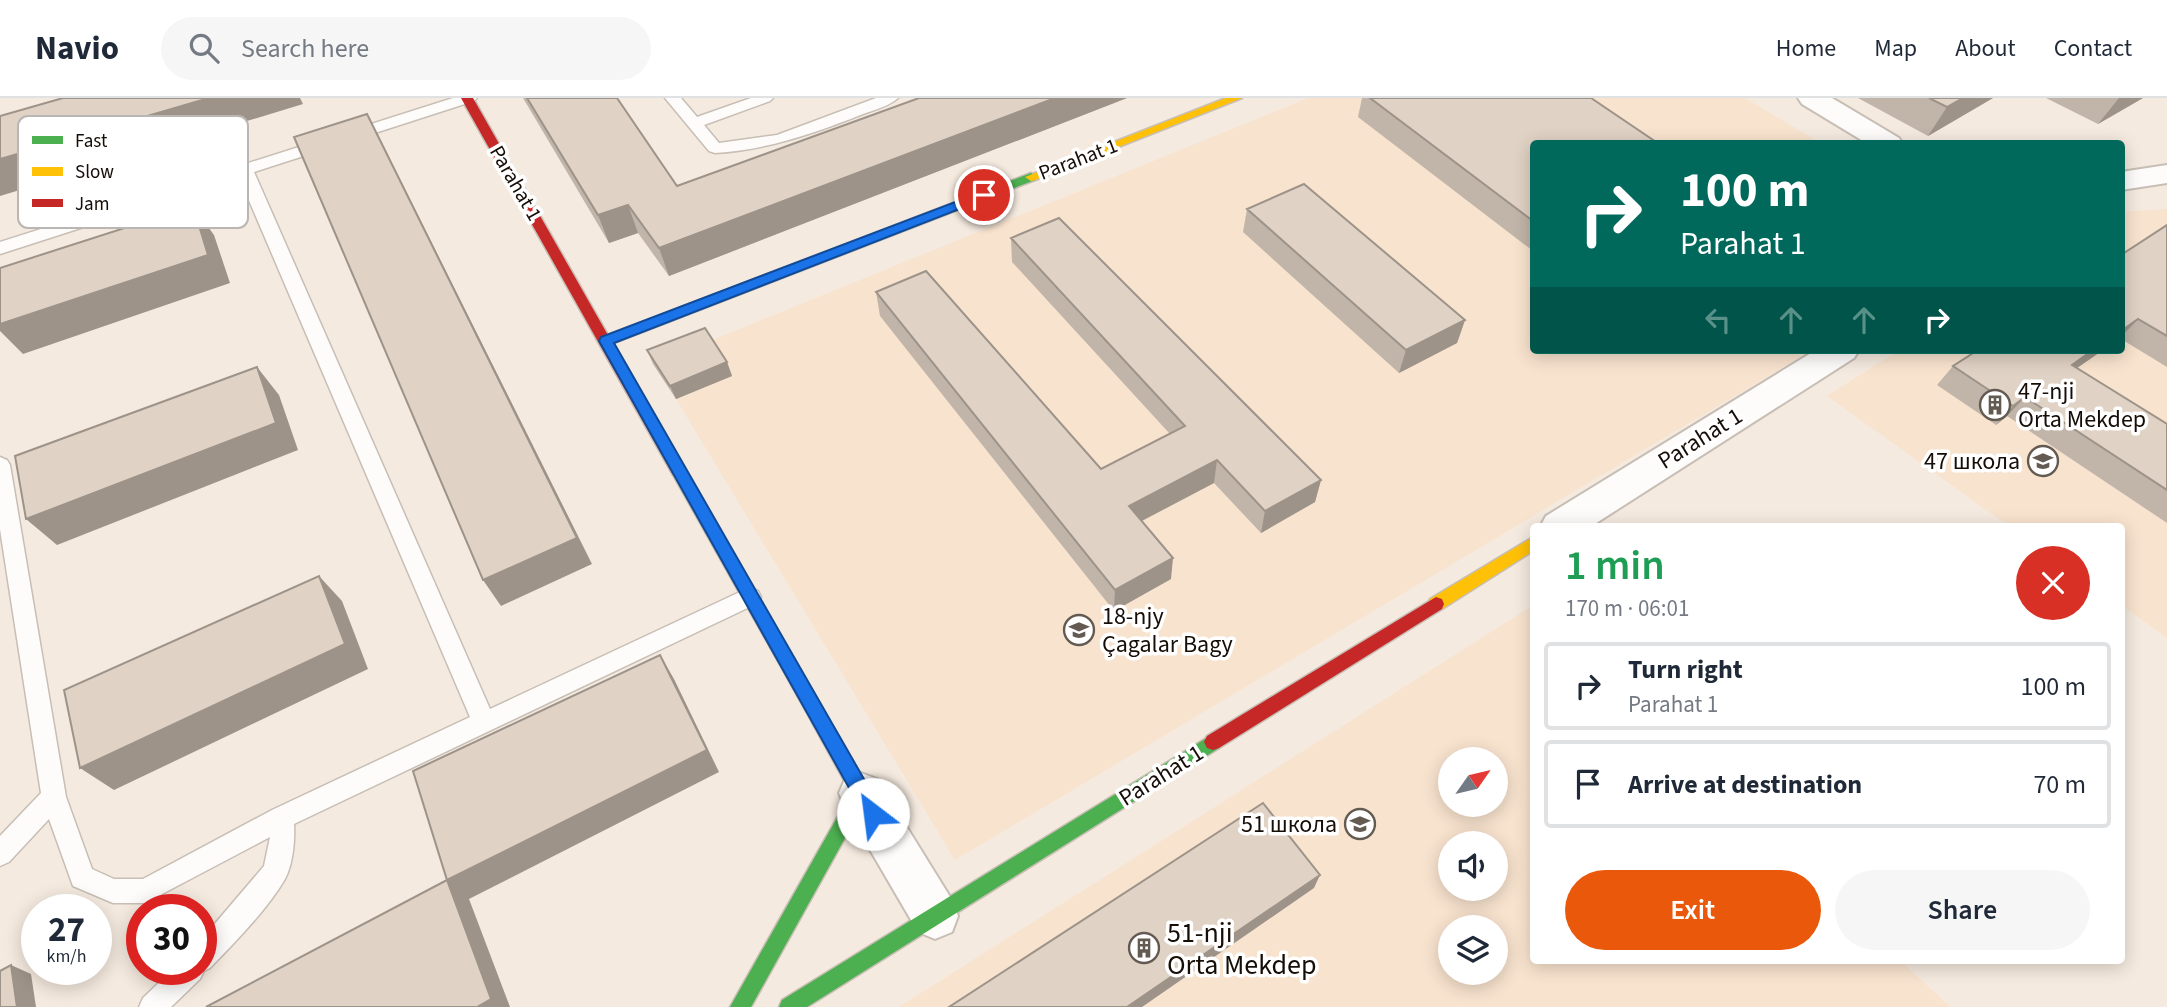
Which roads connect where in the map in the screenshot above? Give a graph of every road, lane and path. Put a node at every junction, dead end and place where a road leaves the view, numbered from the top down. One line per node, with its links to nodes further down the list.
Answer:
1 (468, 98): 9 (lane); 15 (street, Parahat 1)
2 (673, 98): 7 (lane)
3 (765, 98): 7 (lane)
4 (1236, 98): 15 (street, Parahat 1)
5 (1812, 98): 8 (street)
6 (885, 99): 7 (lane)
7 (695, 123)
8 (1882, 140)
9 (248, 168)
10 (2167, 174): 12 (street)
11 (248, 178): 21 (lane)
12 (2125, 180)
13 (62, 228): 14 (lane)
14 (0, 248)
15 (606, 341): 20 (street, Parahat 1)
16 (1836, 354): 18 (street, Parahat 1)
17 (0, 465): 23 (lane)
18 (1565, 523)
19 (1530, 545): 26 (street, Parahat 1)
20 (750, 597): 21 (lane); 22 (street, Parahat 1)
21 (484, 722): 24 (lane)
22 (861, 793): 26 (street); 30 (street)
23 (54, 797): 24 (lane); 25 (lane)
24 (281, 818): 27 (lane)
25 (0, 854)
26 (935, 916): 31 (street, Parahat 1)
27 (217, 942)
28 (175, 985): 29 (lane)
29 (152, 1007)
30 (740, 1007)
31 (789, 1007)

